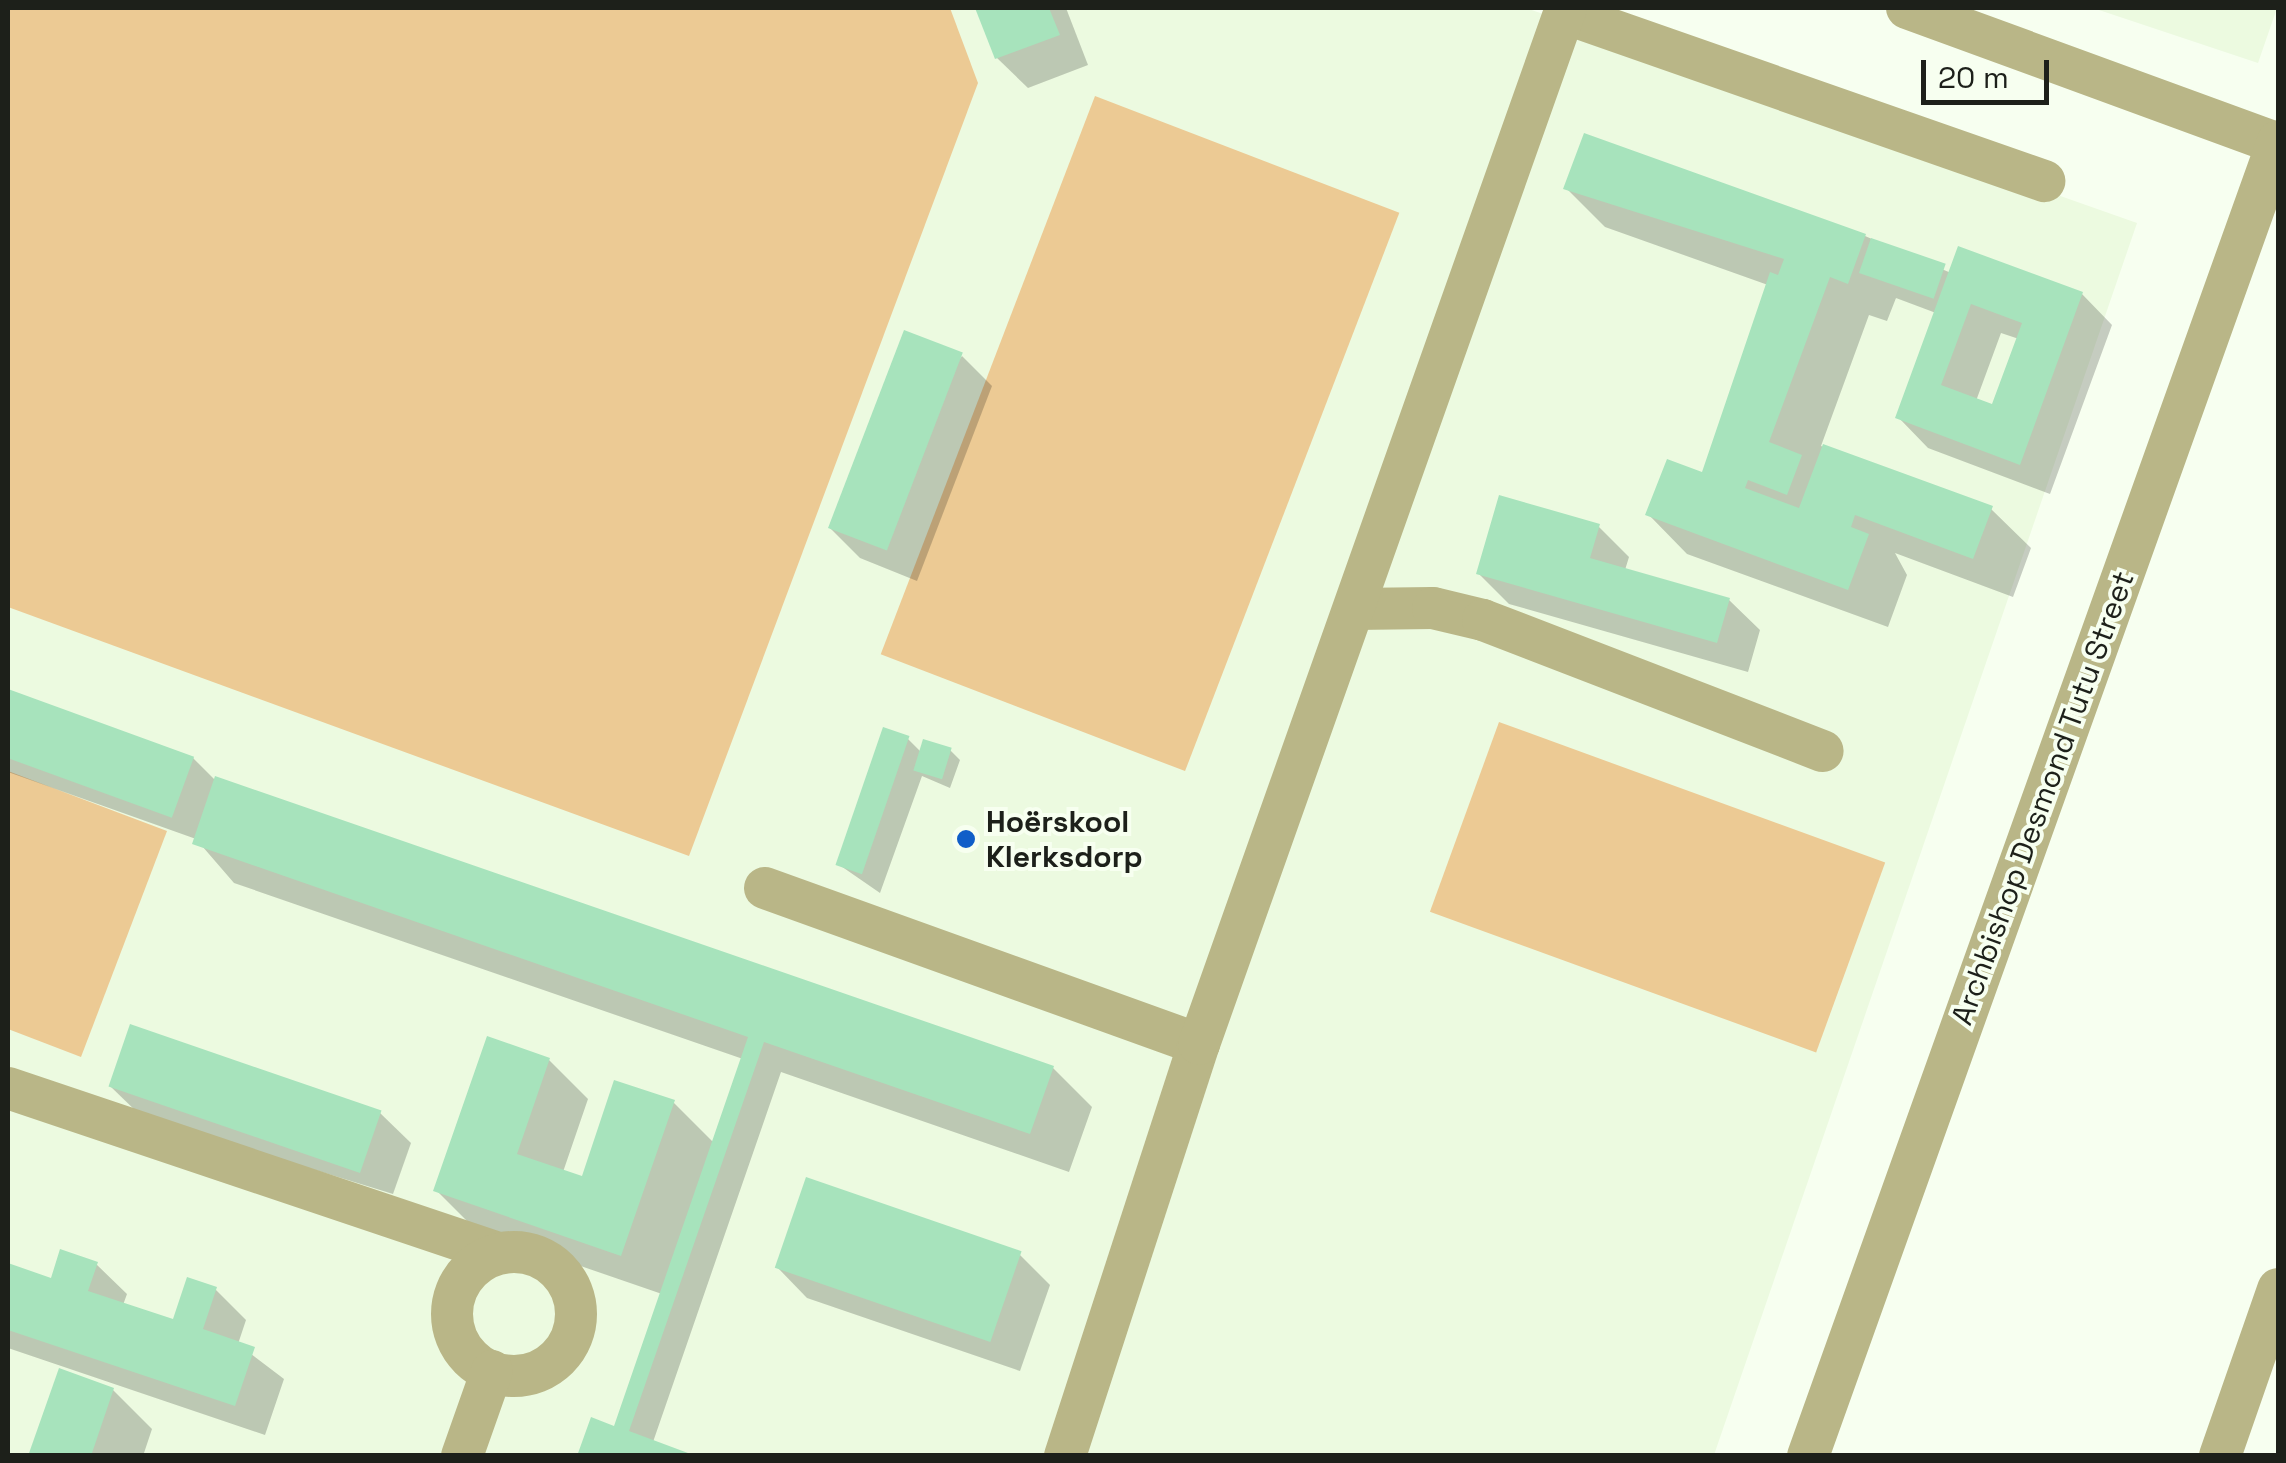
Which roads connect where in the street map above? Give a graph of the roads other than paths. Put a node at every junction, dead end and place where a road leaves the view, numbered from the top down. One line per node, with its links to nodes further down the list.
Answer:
1 (1907, 8): 3 (street)
2 (1565, 10): 4 (street); 5 (street)
3 (2278, 143): 15 (street, Archbishop Desmond Tutu Street)
4 (2044, 181)
5 (1354, 608): 6 (street); 8 (street)
6 (1824, 750)
7 (765, 888): 8 (street)
8 (1198, 1044): 14 (street)
9 (8, 1088): 10 (street)
10 (498, 1253): 12 (street); 12 (street)
11 (2278, 1288): 16 (street)
12 (492, 1371): 13 (street)
13 (462, 1456)
14 (1065, 1456)
15 (1808, 1456)
16 (2220, 1456)

